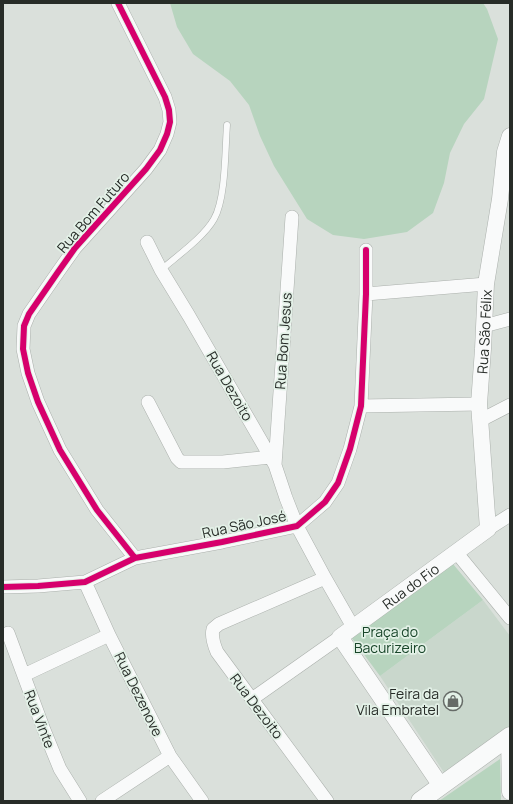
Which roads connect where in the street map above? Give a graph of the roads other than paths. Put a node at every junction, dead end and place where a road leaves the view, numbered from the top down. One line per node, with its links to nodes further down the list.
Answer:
1 (118, 3): 23 (street, Rua Bom Futuro)
2 (227, 125): 8 (lane)
3 (510, 136): 4 (street, Rua São Félix)
4 (506, 176): 9 (street, Rua São Félix)
5 (292, 216): 18 (street, Rua Bom Jesus)
6 (147, 242): 8 (street, Rua Dezoito)
7 (366, 250): 10 (street, Rua São José)
8 (161, 270): 18 (street, Rua Dezoito)
9 (486, 284): 10 (street); 12 (street, Rua São Félix)
10 (366, 294): 16 (street, Rua São José)
11 (510, 319): 12 (street)
12 (484, 326): 14 (street, Rua São Félix)
13 (148, 402): 18 (street)
14 (479, 404): 16 (street); 17 (street, Rua São Félix)
15 (510, 405): 17 (street)
16 (361, 406): 20 (street, Rua São José)
17 (481, 420): 21 (street, Rua São Félix)
18 (273, 461): 20 (street, Rua Dezoito)
19 (510, 515): 21 (street, Rua do Fio)
20 (297, 526): 23 (street, Rua São José); 24 (street, Rua Dezoito)
21 (488, 529): 22 (street, Rua do Fio)
22 (456, 552): 27 (street); 28 (street, Rua do Fio)
23 (136, 558): 25 (street, Rua São José)
24 (324, 578): 28 (street, Rua Dezoito); 33 (street, Rua Dezoito)
25 (85, 582): 26 (street, Rua São José); 30 (street, Rua Dezenove)
26 (3, 587)
27 (510, 618)
28 (353, 627): 31 (street, Rua do Fio)
29 (8, 633): 32 (street, Rua Vinte)
30 (110, 635): 32 (street); 35 (street, Rua Dezenove)
31 (340, 637): 33 (street, Rua do Fio); 36 (street)
32 (24, 675): 38 (street, Rua Vinte)
33 (252, 699): 41 (street, Rua Dezoito)
34 (510, 737): 36 (main road); 37 (street)
35 (170, 756): 39 (street); 40 (street, Rua Dezenove)
36 (441, 786): 42 (main road)
37 (510, 792)
38 (80, 801)
39 (102, 801)
40 (202, 801)
41 (327, 801)
42 (420, 801)

